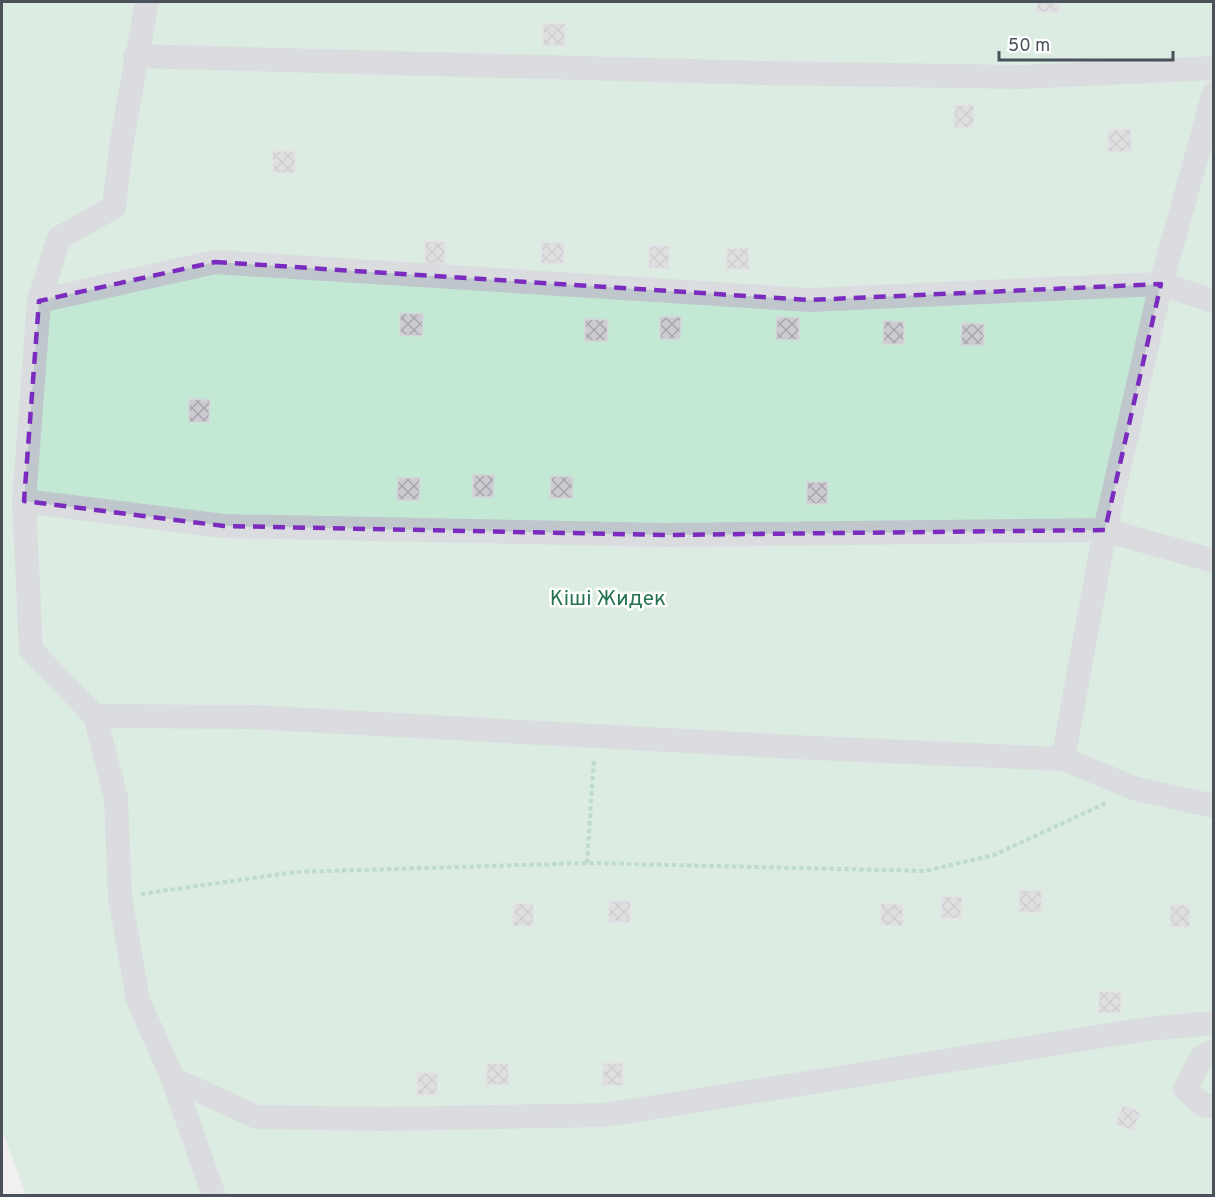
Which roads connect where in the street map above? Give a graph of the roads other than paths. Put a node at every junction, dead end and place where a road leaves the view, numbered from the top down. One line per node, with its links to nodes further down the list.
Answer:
1 (147, 2): 2 (street)
2 (135, 57): 3 (street); 7 (street)
3 (1214, 68)
4 (1214, 93): 5 (street)
5 (1161, 284): 6 (street); 7 (street); 9 (street)
6 (1214, 301)
7 (39, 302): 8 (street)
8 (24, 501): 9 (street); 11 (street)
9 (1104, 530): 10 (street); 12 (street)
10 (1214, 561)
11 (94, 716): 12 (street); 16 (street)
12 (1063, 759): 13 (street)
13 (1214, 806)
14 (1214, 1023): 16 (street)
15 (1214, 1051): 17 (street)
16 (173, 1079): 18 (street)
17 (1214, 1107)
18 (214, 1196)

